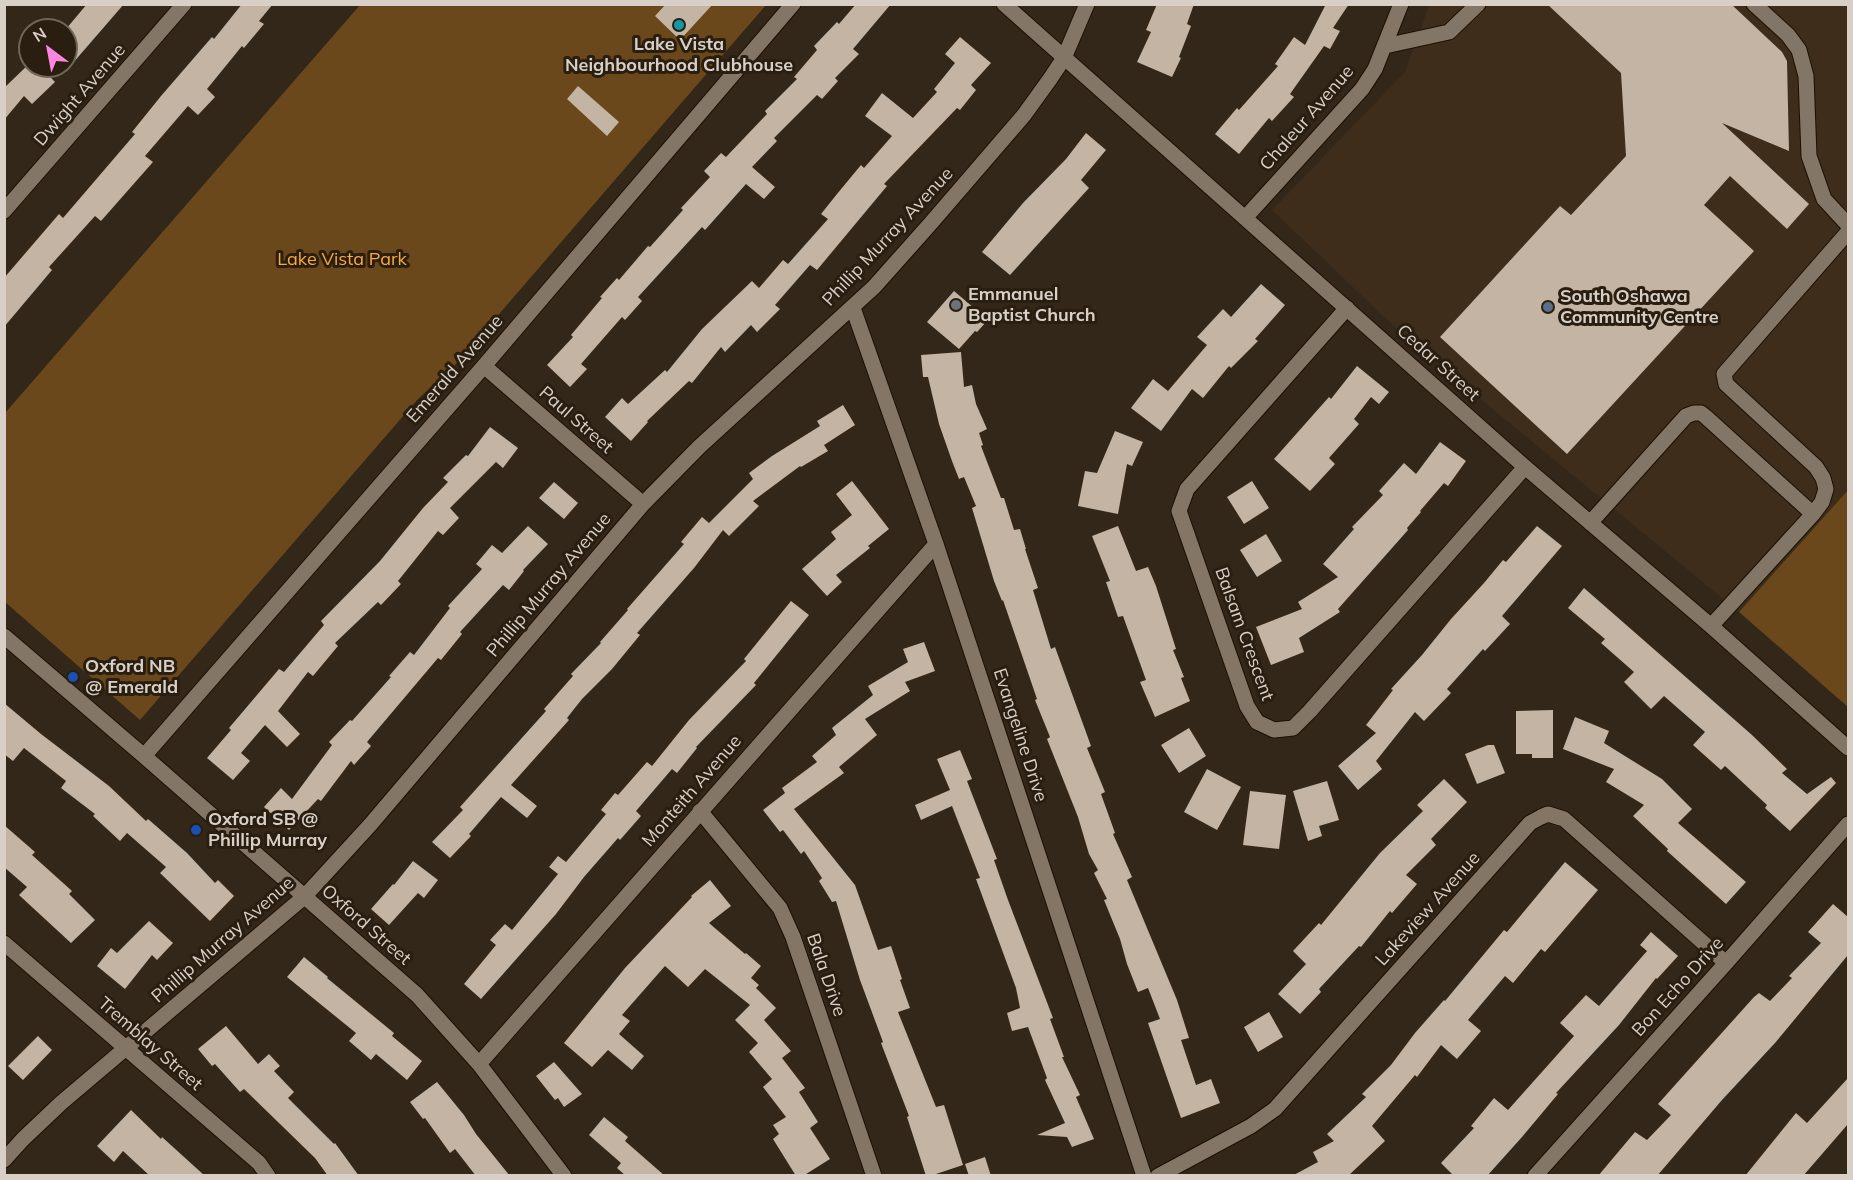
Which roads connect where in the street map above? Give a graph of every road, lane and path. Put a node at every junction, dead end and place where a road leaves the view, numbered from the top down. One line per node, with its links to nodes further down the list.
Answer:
1 (184, 4): 10 (street, Dwight Avenue)
2 (793, 4): 16 (street, Emerald Avenue)
3 (1004, 4): 9 (street, Cedar Street)
4 (1087, 4): 9 (street, Phillip Murray Avenue)
5 (1401, 4): 8 (street, Chaleur Avenue)
6 (1478, 4): 8 (street)
7 (1754, 4): 12 (street)
8 (1385, 46): 11 (street, Chaleur Avenue)
9 (1064, 58): 11 (street, Cedar Street); 14 (street, Phillip Murray Avenue)
10 (6, 206)
11 (1245, 218): 15 (street, Cedar Street)
12 (1848, 225)
13 (1848, 232): 19 (street)
14 (853, 308): 18 (street, Phillip Murray Avenue); 21 (street, Evangeline Drive)
15 (1347, 308): 17 (street, Cedar Street); 17 (street, Balsam Crescent)
16 (484, 366): 18 (street, Paul Street); 25 (street, Emerald Avenue)
17 (1525, 467): 20 (street, Cedar Street)
18 (643, 504): 28 (street, Phillip Murray Avenue)
19 (1813, 514): 20 (street); 22 (street)
20 (1590, 523): 22 (street, Cedar Street)
21 (936, 544): 26 (street, Monteith Avenue); 37 (street, Evangeline Drive)
22 (1711, 626): 24 (street, Cedar Street)
23 (4, 636): 25 (street, Oxford Street)
24 (1848, 748)
25 (144, 756): 28 (street, Oxford Street)
26 (700, 812): 32 (street, Monteith Avenue); 36 (street, Bala Drive)
27 (1848, 824): 30 (street, Bon Echo Drive)
28 (304, 897): 31 (street, Phillip Murray Avenue); 32 (street, Oxford Street)
29 (4, 943): 31 (street, Tremblay Street)
30 (1726, 963): 38 (street, Lakeview Avenue); 39 (street, Bon Echo Drive)
31 (126, 1049): 33 (street, Phillip Murray Avenue); 34 (street, Tremblay Street)
32 (478, 1064): 35 (street, Oxford Street)
33 (4, 1161)
34 (268, 1176)
35 (564, 1176)
36 (874, 1176)
37 (1144, 1176)
38 (1158, 1176)
39 (1535, 1176)

